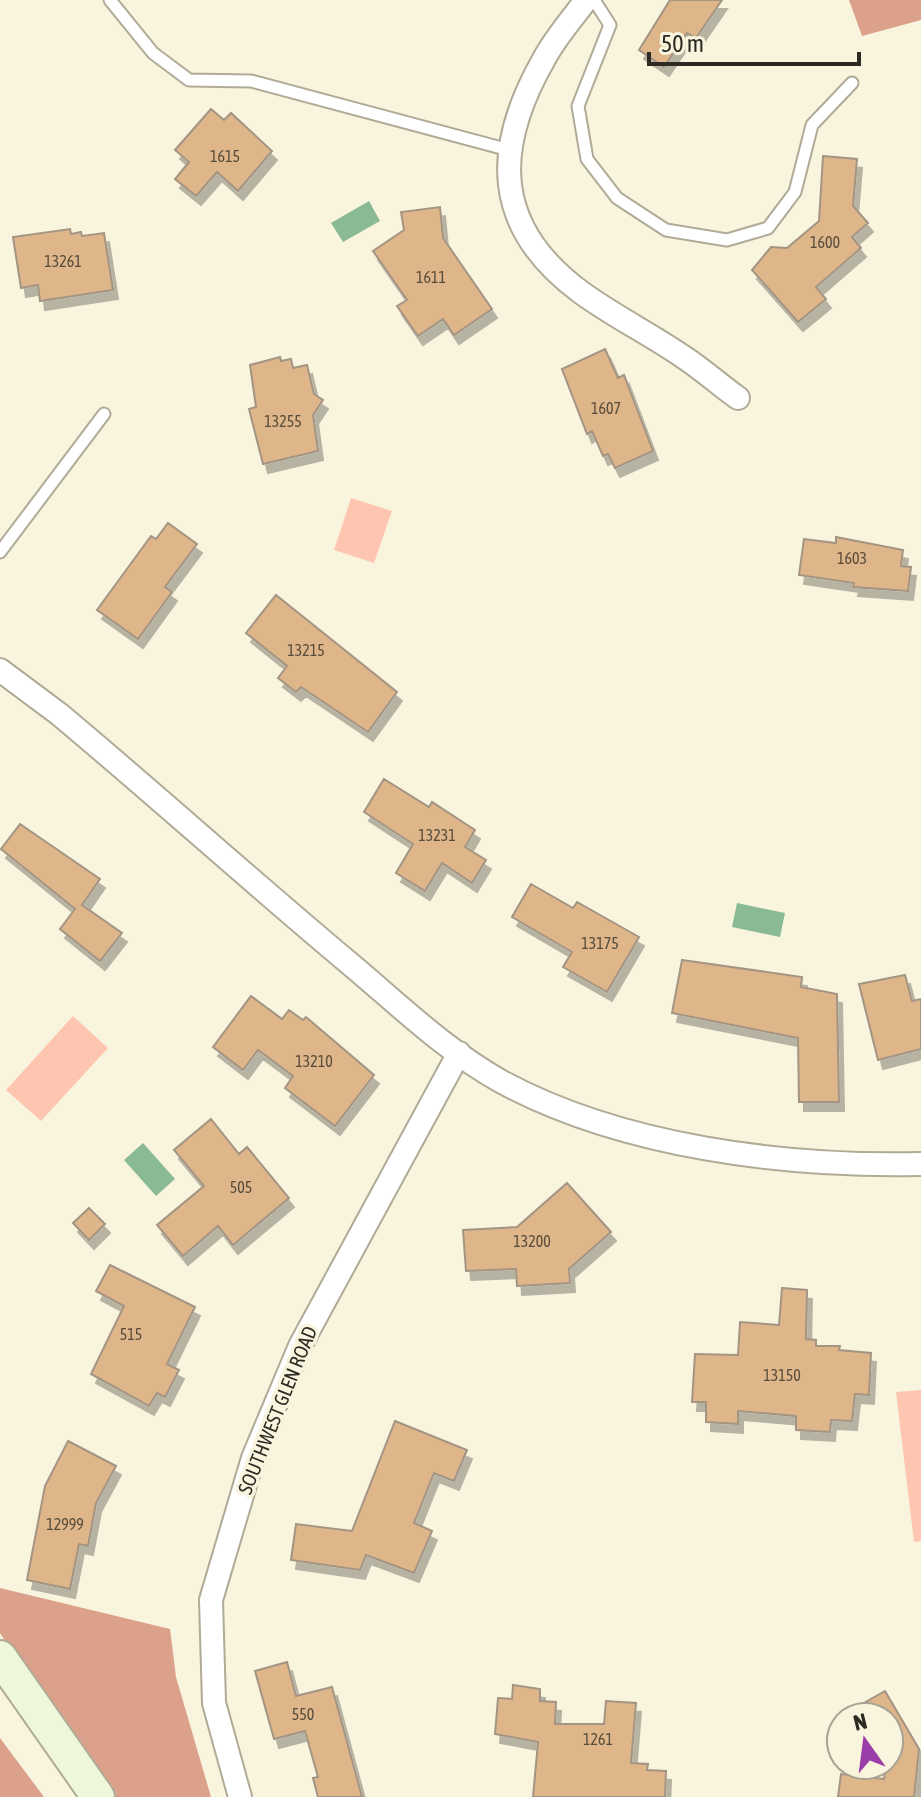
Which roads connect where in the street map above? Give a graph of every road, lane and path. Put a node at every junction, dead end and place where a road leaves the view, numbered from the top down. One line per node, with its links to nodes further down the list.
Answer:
1 (110, 0): 5 (lane)
2 (586, 0): 5 (street)
3 (594, 0): 4 (lane)
4 (852, 83)
5 (509, 150): 6 (street)
6 (738, 398)
7 (104, 414): 8 (lane)
8 (0, 552)
9 (0, 670): 10 (street)
10 (459, 1053): 11 (street); 14 (street, SOUTHWEST GLEN ROAD)
11 (921, 1164)
12 (0, 1657): 13 (main road)
13 (98, 1797)
14 (240, 1797)

